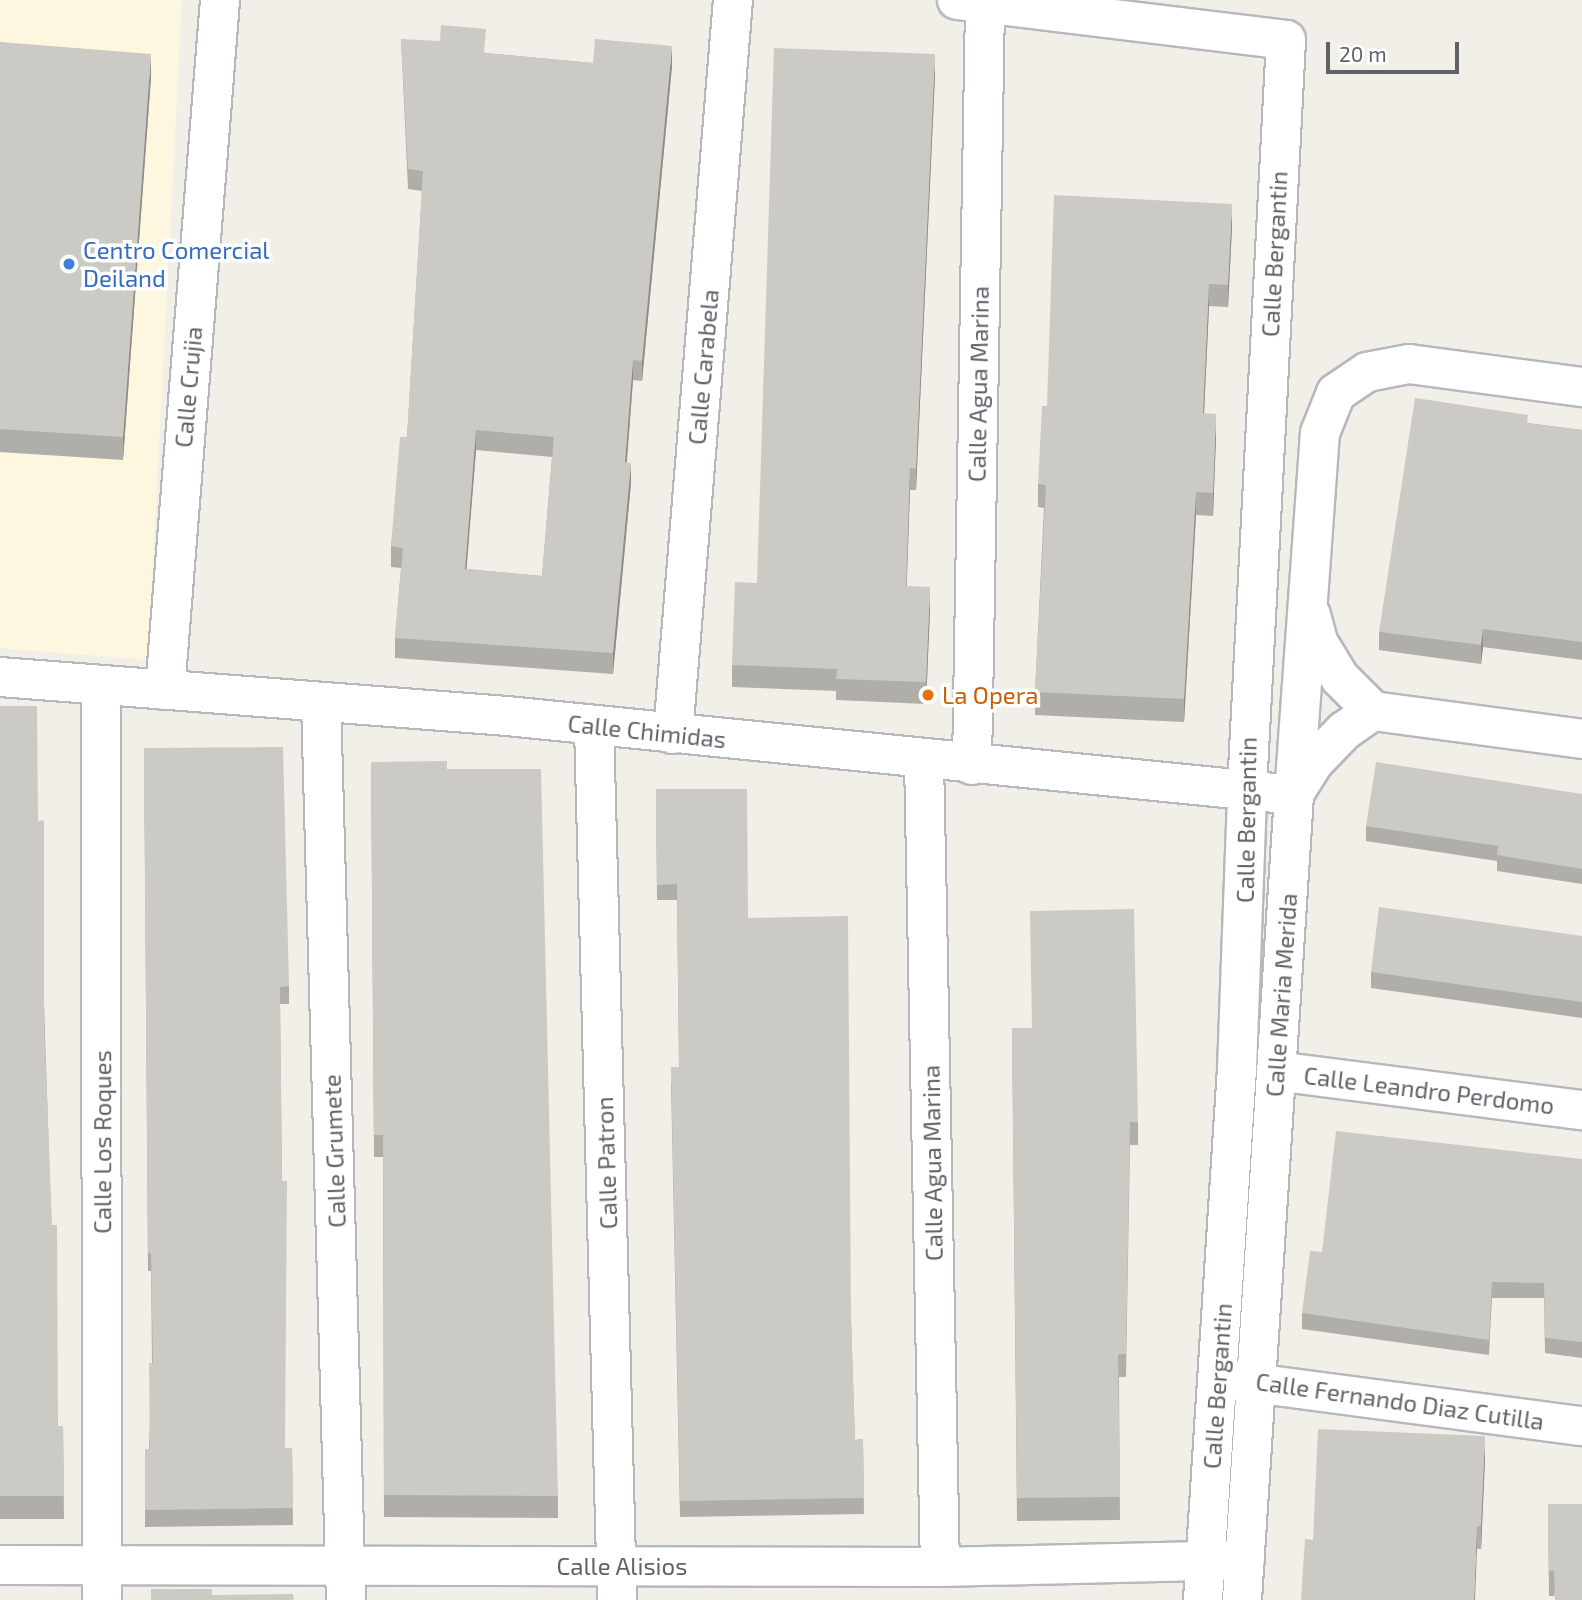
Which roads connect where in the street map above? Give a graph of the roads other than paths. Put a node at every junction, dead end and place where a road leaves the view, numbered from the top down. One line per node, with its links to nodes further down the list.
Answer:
1 (220, 0): 8 (street, Calle Crujia)
2 (733, 0): 12 (street, Calle Carabela)
3 (971, 2): 15 (street, Calle Agua Marina); 16 (street, Calle Bergantin)
4 (1582, 387): 5 (street, Calle Maria Merida)
5 (1307, 598): 10 (street); 17 (street, Calle Maria Merida)
6 (0, 677): 7 (street, Calle Chimidas)
7 (101, 685): 8 (street, Calle Chimidas); 27 (street, Calle Los Roques)
8 (165, 690): 9 (street, Calle Chimidas)
9 (321, 702): 11 (street, Calle Chimidas); 28 (street, Calle Grumete)
10 (1373, 711): 13 (street); 17 (street)
11 (594, 726): 12 (street, Calle Chimidas); 29 (street, Calle Patron)
12 (673, 734): 14 (street, Calle Chimidas)
13 (1582, 739)
14 (924, 759): 15 (street, Calle Chimidas); 26 (street, Calle Agua Marina)
15 (972, 765): 16 (street, Calle Chimidas)
16 (1247, 790): 17 (street, Calle Chimidas); 20 (street, Calle Bergantin)
17 (1294, 795): 18 (street, Calle Maria Merida)
18 (1276, 1071): 19 (street, Calle Leandro Perdomo); 21 (street, Calle Maria Merida)
19 (1582, 1110)
20 (1217, 1378): 21 (street, Calle Fernando Diaz Cutilla); 24 (street, Calle Bergantin)
21 (1257, 1381): 22 (street, Calle Fernando Diaz Cutilla); 23 (street, Calle Maria Merida)
22 (1582, 1426)
23 (1245, 1560): 24 (street, Calle Alisios); 31 (street, Calle Maria Merida)
24 (1206, 1561): 26 (street, Calle Alisios); 30 (street, Calle Bergantin)
25 (0, 1565): 27 (street, Calle Alisios)
26 (940, 1567): 29 (street, Calle Alisios)
27 (102, 1583): 28 (street, Calle Alisios)
28 (346, 1583): 29 (street, Calle Alisios)
29 (617, 1583)
30 (1203, 1600)
31 (1242, 1600)

